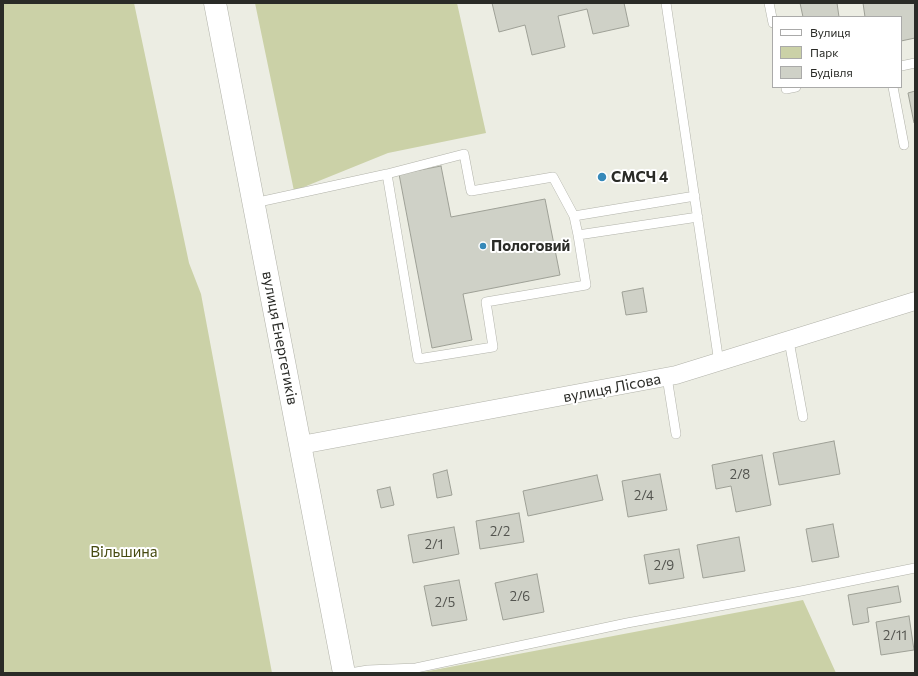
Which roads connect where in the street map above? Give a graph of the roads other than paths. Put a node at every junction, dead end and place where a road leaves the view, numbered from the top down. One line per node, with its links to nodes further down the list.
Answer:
1 (215, 3): 11 (main road, вулиця Енергетиків)
2 (666, 3): 10 (lane)
3 (769, 3): 4 (lane)
4 (772, 18)
5 (915, 63): 6 (lane)
6 (902, 66)
7 (893, 88): 8 (lane)
8 (904, 146)
9 (387, 174): 11 (lane); 12 (lane); 14 (lane)
10 (694, 196): 12 (lane); 13 (lane)
11 (254, 203): 21 (main road, вулиця Енергетиків)
12 (574, 216): 14 (lane)
13 (698, 217): 14 (lane); 17 (lane)
14 (578, 235)
15 (915, 301): 16 (street, вулиця Лісова)
16 (789, 341): 17 (street, вулиця Лісова); 19 (lane)
17 (719, 363): 18 (street, вулиця Лісова)
18 (667, 377): 20 (lane); 21 (street, вулиця Лісова)
19 (803, 417)
20 (676, 434)
21 (302, 445): 23 (main road, вулиця Енергетиків)
22 (915, 568): 24 (lane)
23 (344, 673)
24 (350, 673)

